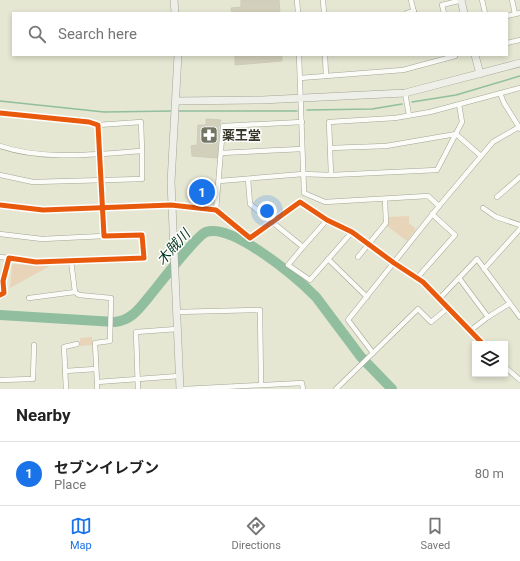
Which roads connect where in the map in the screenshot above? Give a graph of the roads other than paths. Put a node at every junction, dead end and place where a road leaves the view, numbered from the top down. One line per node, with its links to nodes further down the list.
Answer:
1 (174, 0): 9 (street)
2 (297, 0): 10 (street)
3 (323, 0): 11 (street)
4 (411, 0): 12 (street)
5 (462, 0): 8 (street); 13 (street)
6 (482, 0): 14 (street)
7 (512, 0): 15 (street)
8 (442, 3)
9 (176, 12)
10 (298, 12)
11 (324, 12)
12 (414, 12)
13 (464, 12)
14 (485, 12)
15 (518, 14): 16 (street)
16 (508, 16)
17 (520, 40): 18 (street)
18 (508, 43)
19 (178, 56): 32 (street)
20 (300, 56): 27 (street)
21 (326, 56): 26 (street)
22 (455, 56): 26 (street)
23 (475, 56): 25 (street)
24 (520, 63): 25 (street)
25 (480, 74): 29 (street)
26 (326, 76): 27 (street)
27 (300, 78): 31 (street)
28 (520, 88): 30 (street)
29 (405, 93): 31 (street); 35 (street)
30 (500, 93): 33 (street); 38 (street)
31 (302, 98): 32 (street); 36 (street)
32 (176, 101): 57 (street)
33 (459, 104): 35 (street); 39 (street)
34 (0, 113): 37 (street)
35 (409, 115): 41 (street)
36 (302, 122): 42 (street); 44 (street)
37 (98, 125): 43 (street); 45 (street)
38 (520, 128): 46 (street)
39 (456, 134): 41 (street); 46 (street); 49 (street)
40 (0, 146): 45 (street)
41 (330, 148): 49 (street)
42 (302, 149): 44 (street); 47 (street)
43 (142, 151): 45 (street); 52 (street)
44 (221, 153): 53 (street)
45 (101, 154): 52 (street)
46 (481, 156): 58 (street)
47 (303, 174): 49 (street); 51 (street); 55 (street)
48 (0, 175): 52 (street)
49 (331, 175)
50 (520, 177): 54 (street)
51 (248, 179): 53 (street); 64 (street)
52 (102, 181): 59 (street)
53 (219, 181): 61 (street)
54 (497, 197)
55 (384, 200): 58 (street); 70 (street)
56 (0, 205): 59 (street)
57 (171, 205): 59 (street); 61 (street); 89 (street)
58 (439, 206): 62 (street)
59 (103, 208): 69 (street)
60 (483, 208): 65 (street)
61 (216, 210): 64 (street)
62 (432, 214): 77 (street); 79 (street)
63 (327, 220): 64 (street); 67 (street); 71 (street)
64 (273, 222): 71 (street)
65 (520, 225)
66 (520, 229): 78 (street)
67 (352, 232): 70 (street); 75 (street)
68 (0, 234): 69 (street)
69 (104, 236): 76 (street)
70 (369, 244): 73 (street); 77 (street)
71 (303, 247): 75 (street)
72 (0, 257): 74 (street)
73 (358, 257)
74 (8, 258): 76 (street); 81 (street)
75 (328, 259): 84 (street)
76 (71, 261): 82 (street)
77 (394, 263): 79 (street); 84 (street)
78 (484, 269): 80 (street); 87 (street)
79 (417, 278): 86 (street)
80 (459, 278): 86 (street); 90 (street)
81 (2, 281): 83 (street)
82 (75, 292): 85 (street); 98 (street)
83 (0, 295)
84 (367, 297): 97 (street)
85 (29, 298)
86 (440, 298): 88 (street)
87 (509, 304): 90 (street); 91 (street)
88 (448, 308): 93 (street); 97 (street)
89 (175, 312): 92 (street); 106 (street)
90 (488, 317): 93 (street)
91 (520, 317)
92 (177, 329): 101 (street); 102 (street)
93 (471, 330): 94 (street)
94 (480, 341)
95 (77, 344): 100 (street)
96 (34, 345): 103 (street)
97 (373, 353): 107 (street)
98 (96, 369): 100 (street); 105 (street)
99 (508, 370): 104 (street)
100 (65, 372): 109 (street)
101 (179, 376): 102 (street); 112 (street)
102 (138, 378): 105 (street); 111 (street)
103 (0, 380)
104 (520, 380)
105 (97, 382): 110 (street)
106 (261, 384): 108 (street); 114 (street)
107 (338, 387): 115 (street)
108 (204, 388): 113 (street)
109 (66, 389)
110 (97, 389)
111 (138, 389)
112 (180, 389)
113 (184, 389)
114 (303, 389)
115 (344, 389)

